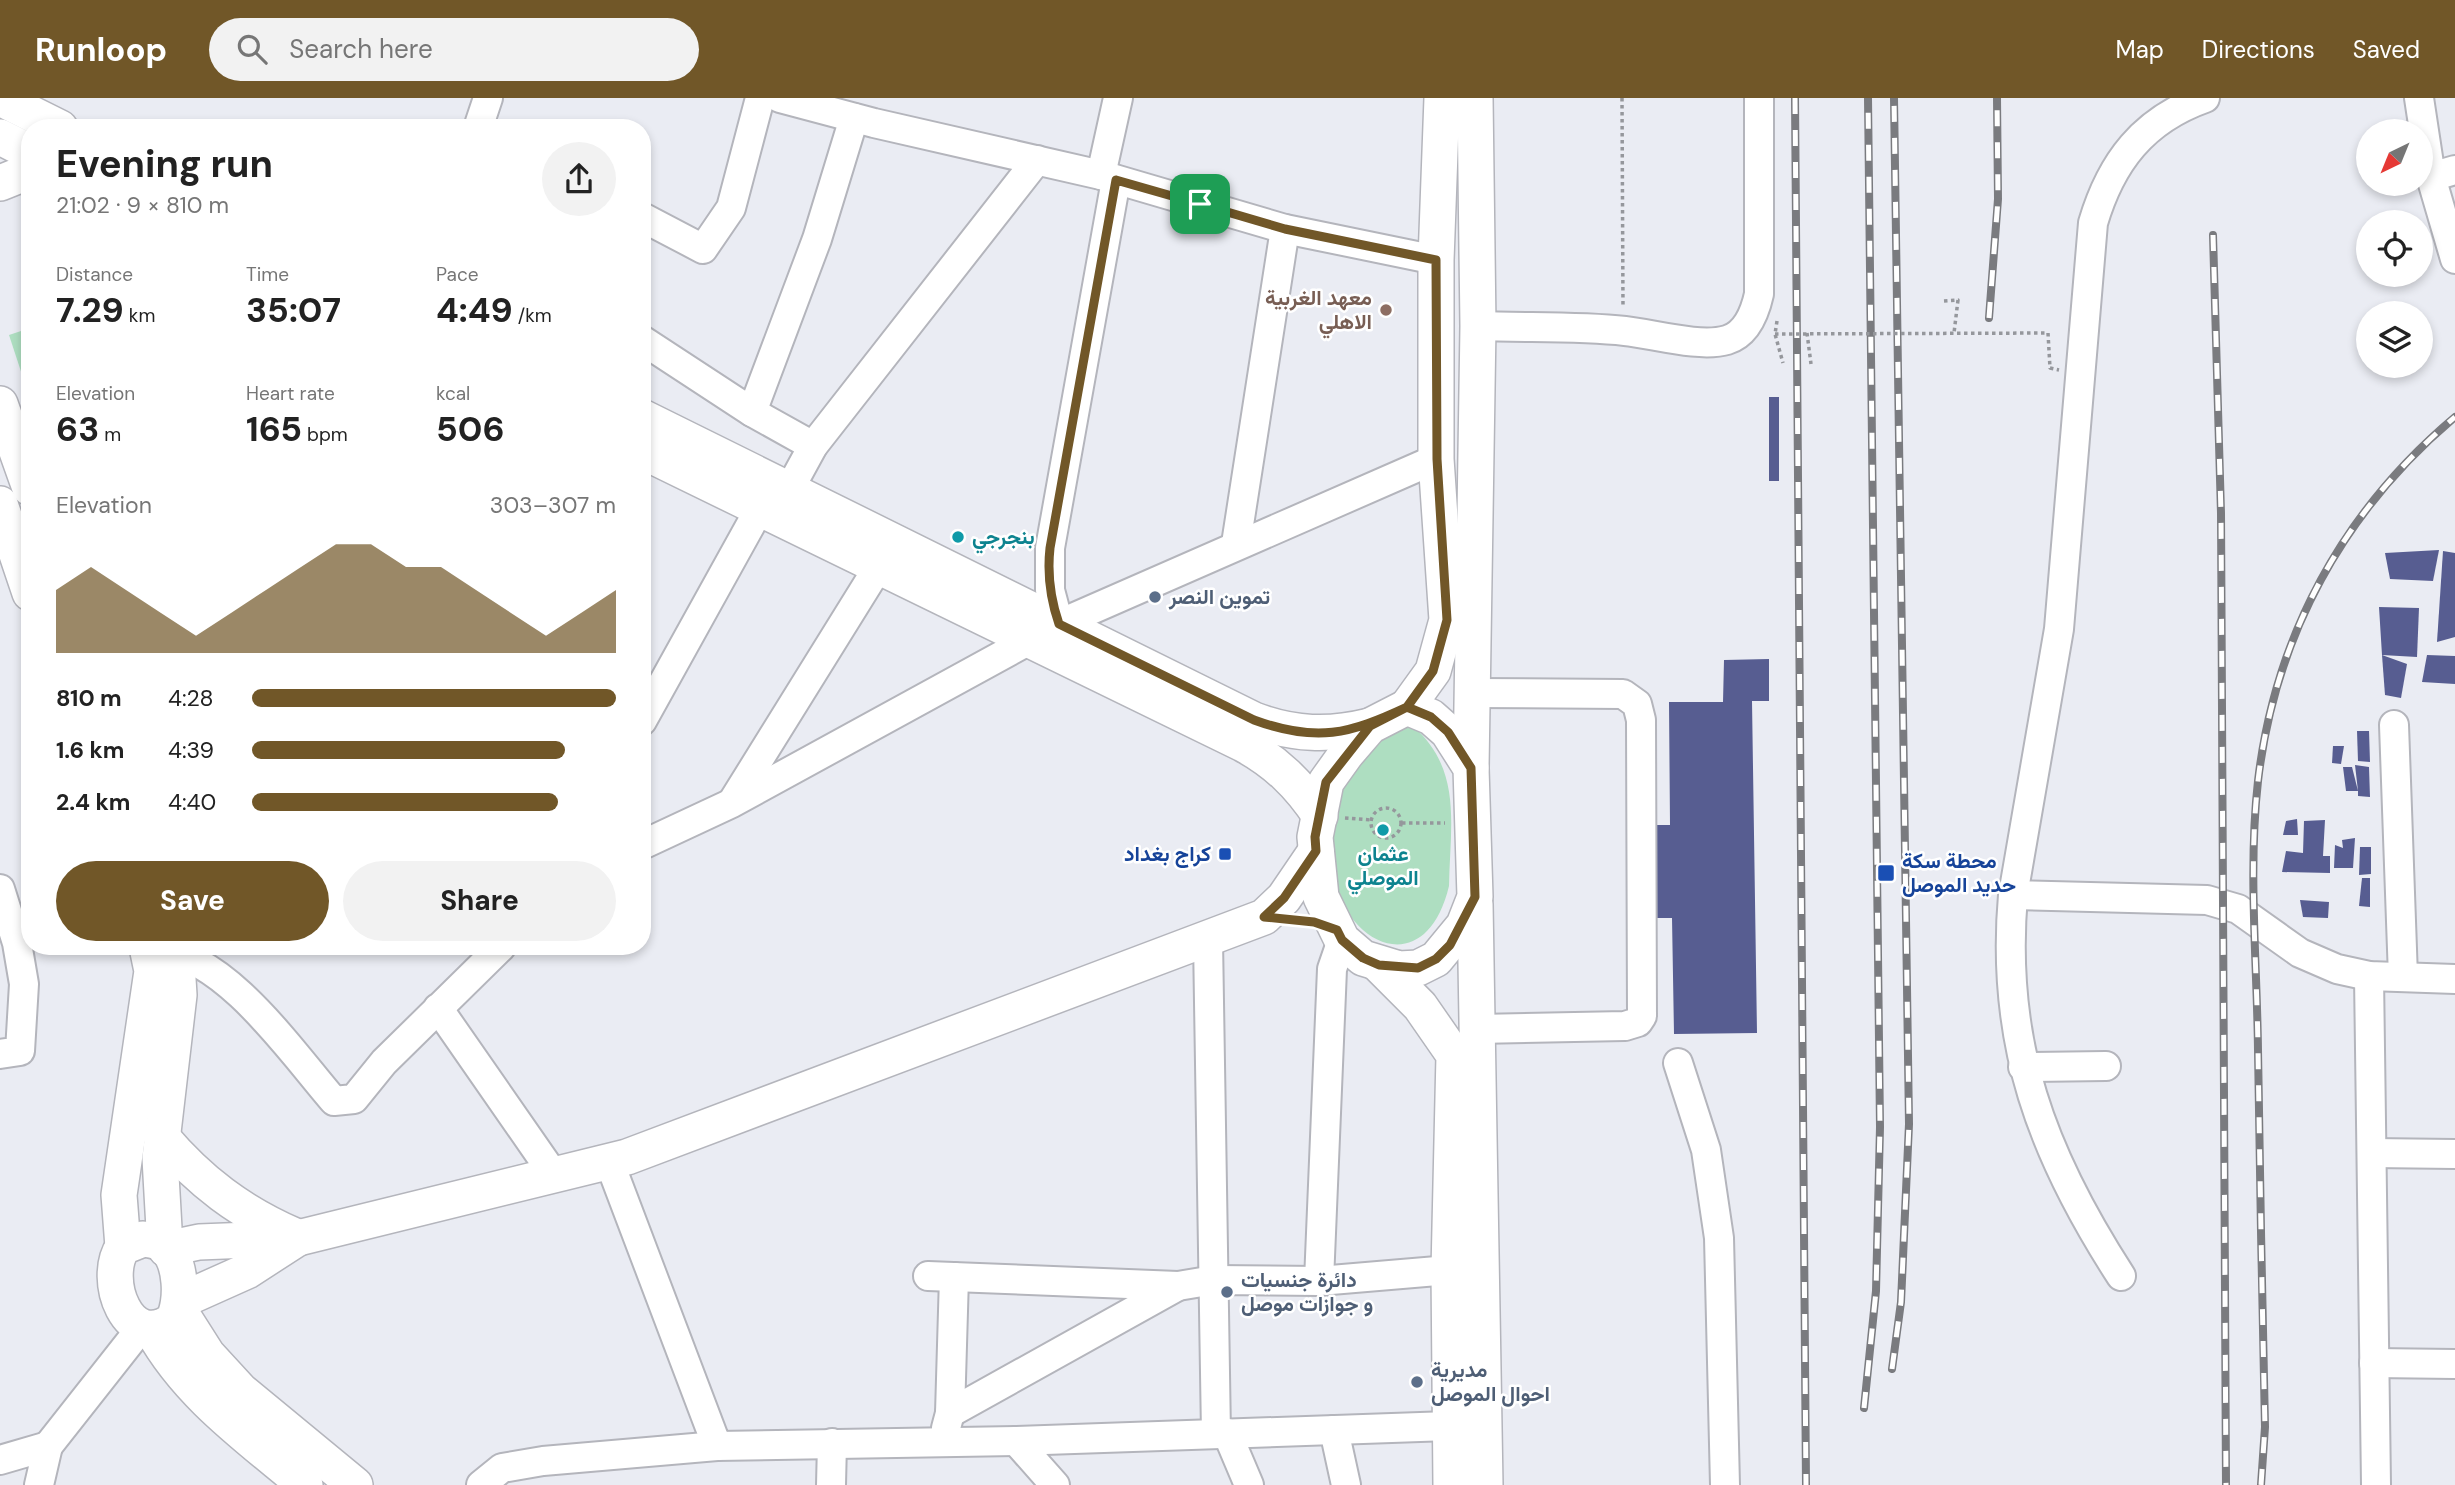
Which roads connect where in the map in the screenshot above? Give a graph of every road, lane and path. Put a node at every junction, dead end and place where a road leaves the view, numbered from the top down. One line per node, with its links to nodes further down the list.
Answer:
1 (0, 98): 13 (main road)
2 (488, 98): 14 (street)
3 (760, 98): 22 (street)
4 (780, 98): 12 (street)
5 (1118, 98): 20 (street)
6 (1442, 98): 25 (main road)
7 (1475, 98): 28 (main road)
8 (1622, 98): 29 (path)
9 (1759, 98): 29 (street)
10 (2419, 98): 18 (street)
11 (2204, 99): 64 (street)
12 (868, 113): 17 (street); 38 (street)
13 (42, 119)
14 (481, 119)
15 (0, 137): 16 (main road)
16 (21, 148)
17 (1037, 160): 20 (street); 40 (street)
18 (2443, 173): 24 (street)
19 (21, 175): 21 (main road)
20 (1108, 178): 23 (street); 50 (street)
21 (0, 183)
22 (651, 222)
23 (1285, 229): 25 (street); 47 (street)
24 (2455, 259)
25 (1436, 260): 42 (main road)
26 (1944, 301): 31 (path)
27 (1780, 309): 32 (path)
28 (1478, 326): 29 (street); 51 (main road)
29 (1623, 331)
30 (1807, 333): 31 (path, bridge); 32 (path, bridge); 35 (path)
31 (1954, 333): 36 (path, bridge)
32 (1774, 334): 34 (path)
33 (651, 346): 38 (street)
34 (1783, 363)
35 (1811, 364)
36 (2050, 368)
37 (0, 404): 43 (main road)
38 (752, 412): 40 (street)
39 (651, 421): 44 (main road)
40 (813, 446): 44 (street)
41 (651, 455): 46 (main road)
42 (1437, 459): 47 (street); 53 (main road)
43 (21, 463)
44 (789, 490): 50 (main road)
45 (0, 504): 48 (main road)
46 (760, 508): 49 (main road); 52 (street)
47 (1236, 544): 50 (street)
48 (21, 566)
49 (879, 566): 50 (main road); 57 (street)
50 (1044, 632): 55 (main road); 57 (street); 58 (main road)
51 (1473, 693): 56 (main road); 79 (street)
52 (651, 705)
53 (1407, 707): 55 (main road); 56 (main road)
54 (2394, 725): 75 (street)
55 (1370, 726): 58 (main road)
56 (1471, 768): 60 (main road)
57 (732, 803): 61 (street)
58 (1320, 816): 62 (main road)
59 (1402, 823): 59 (path); 60 (path)
60 (1473, 823): 65 (main road)
61 (651, 841)
62 (1316, 851): 66 (main road); 67 (main road)
63 (0, 889): 77 (street)
64 (2013, 895): 74 (street); 83 (street)
65 (1475, 897): 73 (main road); 79 (main road)
66 (1264, 917): 67 (main road); 68 (main road)
67 (1340, 935): 73 (main road); 95 (street)
68 (1208, 940): 87 (main road); 94 (street)
69 (159, 955): 90 (main road)
70 (164, 955): 84 (main road)
71 (173, 955): 78 (street)
72 (493, 955): 78 (street)
73 (1379, 965): 92 (main road)
74 (2369, 976): 75 (street); 85 (street)
75 (2403, 977): 76 (street)
76 (2455, 979)
77 (12, 989): 80 (street)
78 (439, 1008): 88 (street)
79 (1477, 1029): 119 (main road)
80 (0, 1054)
81 (1678, 1063): 120 (street)
82 (2106, 1066): 83 (street)
83 (2023, 1067): 93 (street)
84 (161, 1136): 89 (main road); 91 (main road)
85 (2372, 1153): 86 (street); 98 (street)
86 (2455, 1154)
87 (609, 1161): 88 (main road); 108 (street)
88 (554, 1175): 89 (main road)
89 (298, 1238): 91 (main road); 97 (main road)
90 (123, 1247): 91 (main road); 97 (main road)
91 (166, 1247): 97 (main road)
92 (1449, 1270): 95 (street); 101 (main road)
93 (2121, 1276)
94 (1214, 1280): 95 (street); 96 (street); 103 (street)
95 (1320, 1282)
96 (1178, 1286): 100 (street); 100 (street)
97 (163, 1317): 107 (street); 111 (main road); 112 (main road)
98 (2374, 1363): 99 (street); 121 (street)
99 (2455, 1364)
100 (950, 1413): 104 (street)
101 (1449, 1426): 102 (street); 118 (main road)
102 (1334, 1430): 103 (street); 117 (street)
103 (1222, 1434): 105 (street); 116 (street)
104 (943, 1441): 105 (street); 106 (street)
105 (1016, 1441): 115 (street)
106 (832, 1443): 108 (street); 114 (street)
107 (48, 1446): 109 (street); 110 (street)
108 (716, 1446): 113 (street)
109 (1, 1451)
110 (39, 1485)
111 (305, 1485)
112 (355, 1485)
113 (481, 1485)
114 (831, 1485)
115 (1055, 1485)
116 (1248, 1485)
117 (1346, 1485)
118 (1451, 1485)
119 (1485, 1485)
120 (1725, 1485)
121 (2376, 1485)

